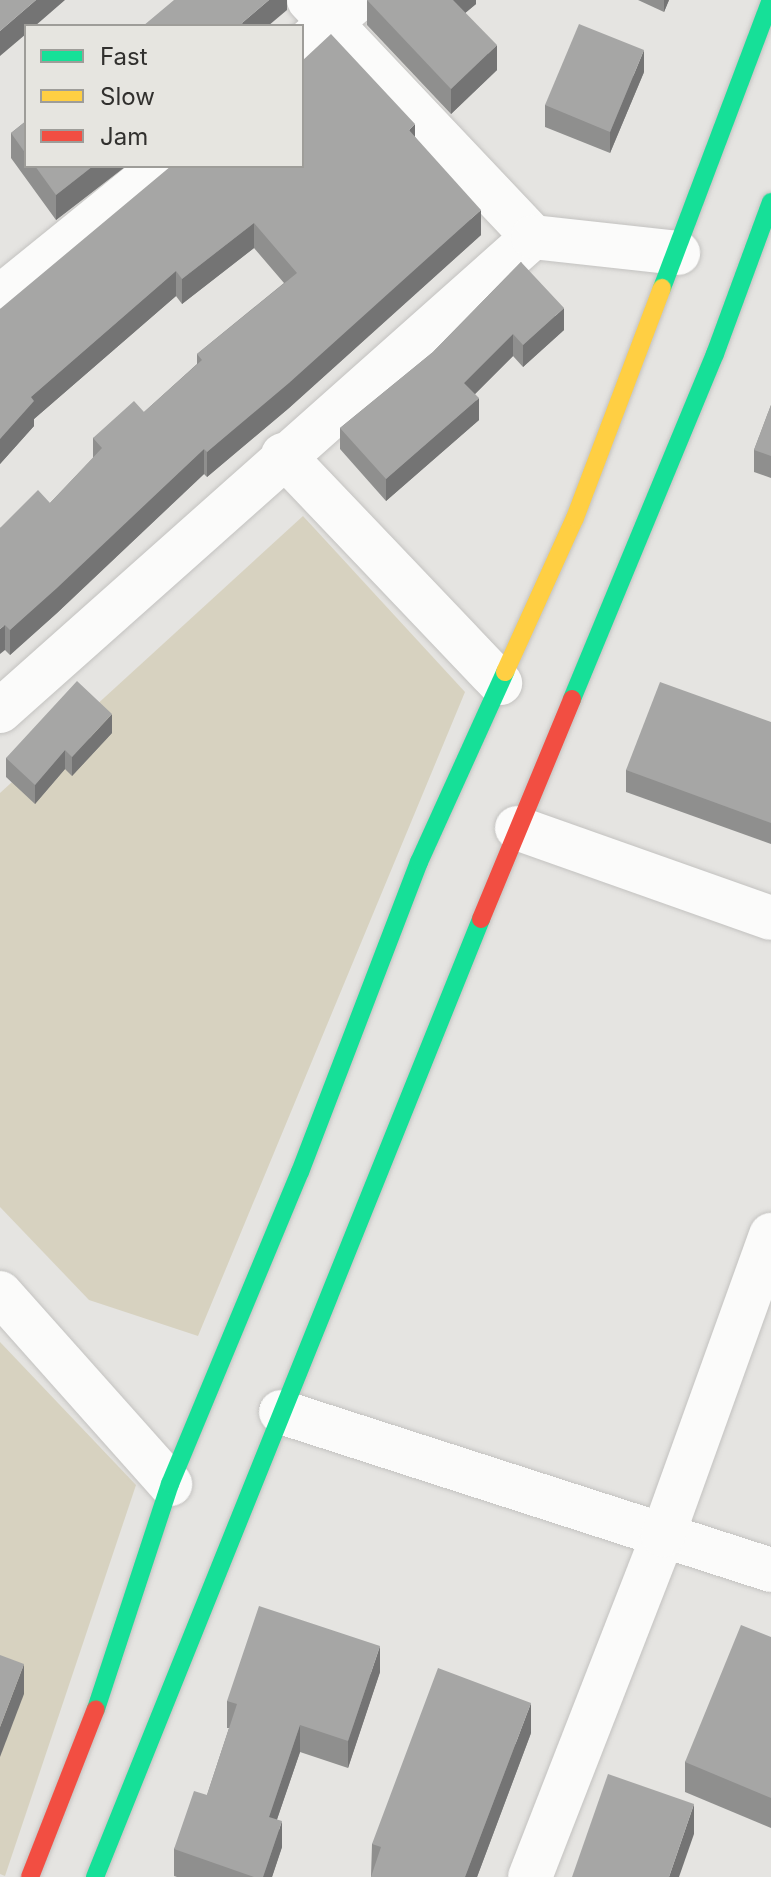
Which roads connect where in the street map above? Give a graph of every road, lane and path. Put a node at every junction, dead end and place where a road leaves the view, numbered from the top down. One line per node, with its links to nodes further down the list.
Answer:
1 (771, 0): 6 (main road)
2 (324, 18): 5 (street)
3 (160, 168): 8 (street)
4 (771, 202): 7 (main road)
5 (533, 237): 6 (street); 9 (street)
6 (678, 253): 10 (main road)
7 (759, 270): 12 (main road)
8 (0, 297)
9 (283, 455): 10 (street); 11 (street)
10 (500, 683): 17 (main road)
11 (0, 711)
12 (517, 828): 13 (street); 16 (main road)
13 (771, 918)
14 (771, 1235): 18 (street)
15 (0, 1293): 17 (street)
16 (281, 1412): 18 (street); 21 (main road)
17 (170, 1484): 20 (main road)
18 (663, 1535): 19 (street); 22 (street)
19 (771, 1570)
20 (30, 1877)
21 (95, 1877)
22 (530, 1877)

